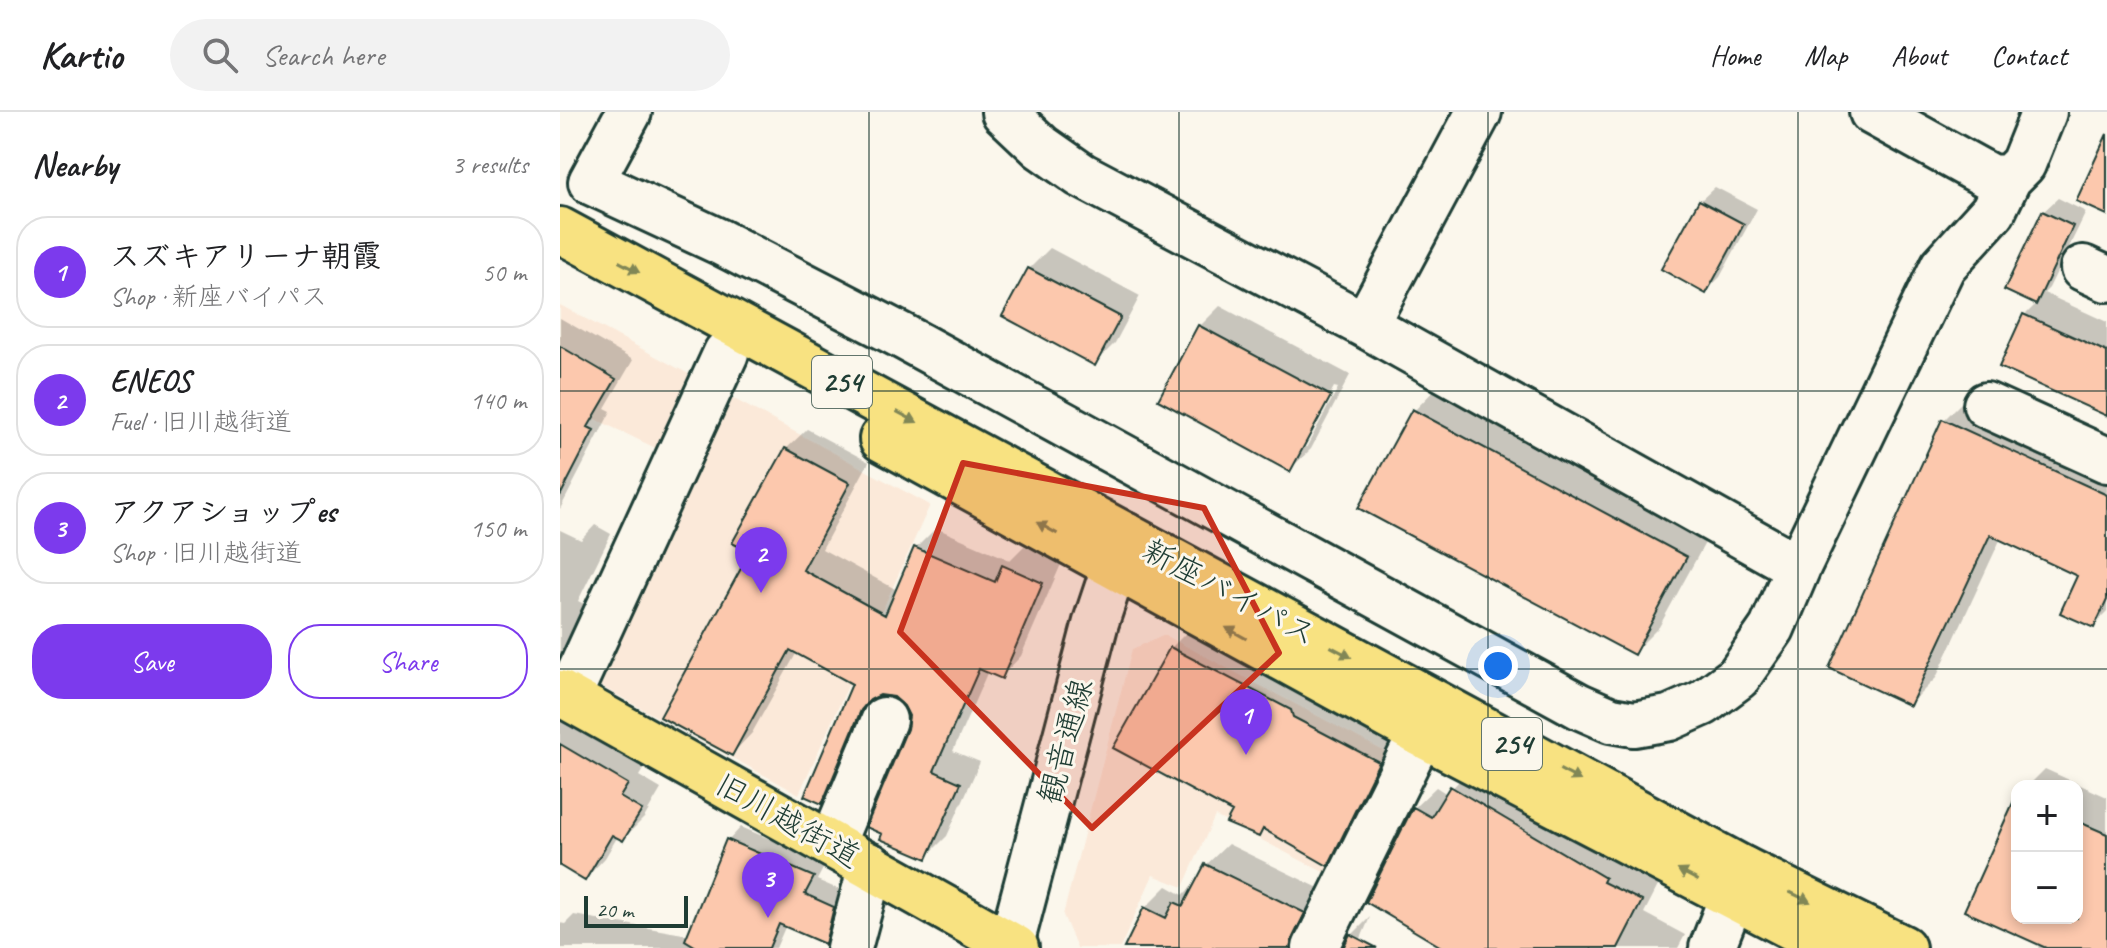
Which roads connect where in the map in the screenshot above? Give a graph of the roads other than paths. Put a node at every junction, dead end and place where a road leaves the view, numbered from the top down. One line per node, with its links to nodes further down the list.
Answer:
1 (629, 112): 14 (street)
2 (1004, 112): 9 (street)
3 (1479, 112): 9 (street)
4 (1872, 112): 6 (street)
5 (2044, 112): 6 (street)
6 (2009, 178): 14 (street)
7 (560, 230): 13 (main road, 新座バイパス / 254, one-way to 13)
8 (560, 264): 10 (main road, 新座バイパス / 254)
9 (1365, 325): 14 (street)
10 (726, 353): 13 (main road, 新座バイパス / 254, one-way to 10); 15 (street)
11 (1986, 405): 12 (street)
12 (2107, 460)
13 (1120, 550): 17 (main road, 新座バイパス / 254, one-way to 13); 20 (main road, 新座バイパス / 254, one-way to 20); 21 (street, 観音通線)
14 (1798, 567)
15 (564, 695): 18 (main road, 旧川越街道)
16 (884, 720): 18 (street)
17 (1421, 734): 20 (main road, 新座バイパス / 254, one-way to 17); 23 (street)
18 (832, 844): 19 (main road, 旧川越街道)
19 (871, 866): 21 (main road, 旧川越街道); 22 (street)
20 (1737, 884): 24 (street); 25 (main road, 新座バイパス / 254); 26 (main road, 新座バイパス / 254, one-way to 26)
21 (1013, 947)
22 (849, 948)
23 (1315, 948)
24 (1712, 948)
25 (1832, 948)
26 (1903, 948)

